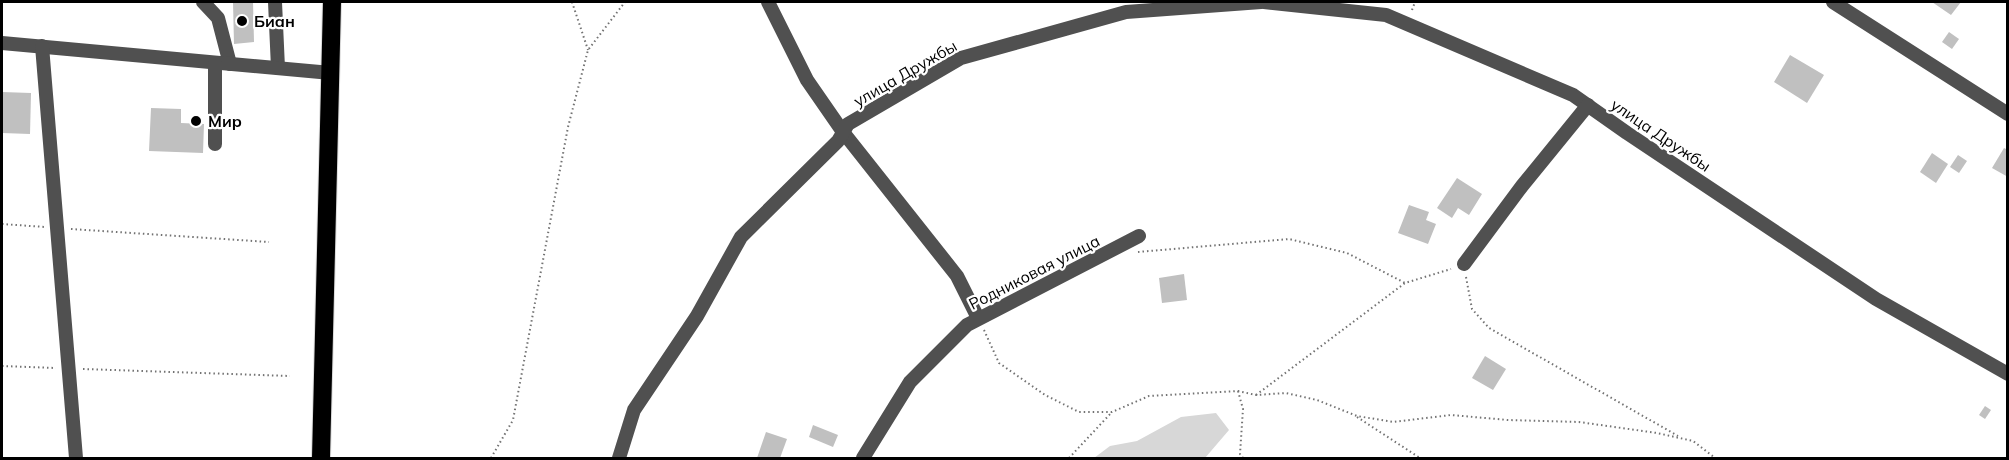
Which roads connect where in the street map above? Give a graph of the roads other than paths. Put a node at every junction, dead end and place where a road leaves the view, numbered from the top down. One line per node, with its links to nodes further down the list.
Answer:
1 (203, 2): 10 (street)
2 (275, 2): 11 (street)
3 (332, 2): 12 (highway)
4 (768, 2): 15 (street)
5 (1263, 2): 13 (street, улица Дружбы); 15 (street, улица Дружбы)
6 (1833, 2): 14 (street)
7 (2, 43): 8 (street)
8 (42, 46): 9 (street); 21 (street)
9 (215, 63): 10 (street); 16 (street)
10 (230, 64): 11 (street)
11 (278, 68): 12 (street)
12 (331, 73): 22 (highway)
13 (1588, 105): 18 (street); 20 (street, улица Дружбы)
14 (2007, 114)
15 (843, 132): 19 (street); 23 (street, улица Дружбы)
16 (215, 144)
17 (1139, 236): 19 (street, Родниковая улица)
18 (1464, 264)
19 (978, 318): 24 (street, Родниковая улица)
20 (2007, 374)
21 (76, 459)
22 (321, 459)
23 (619, 459)
24 (863, 459)

